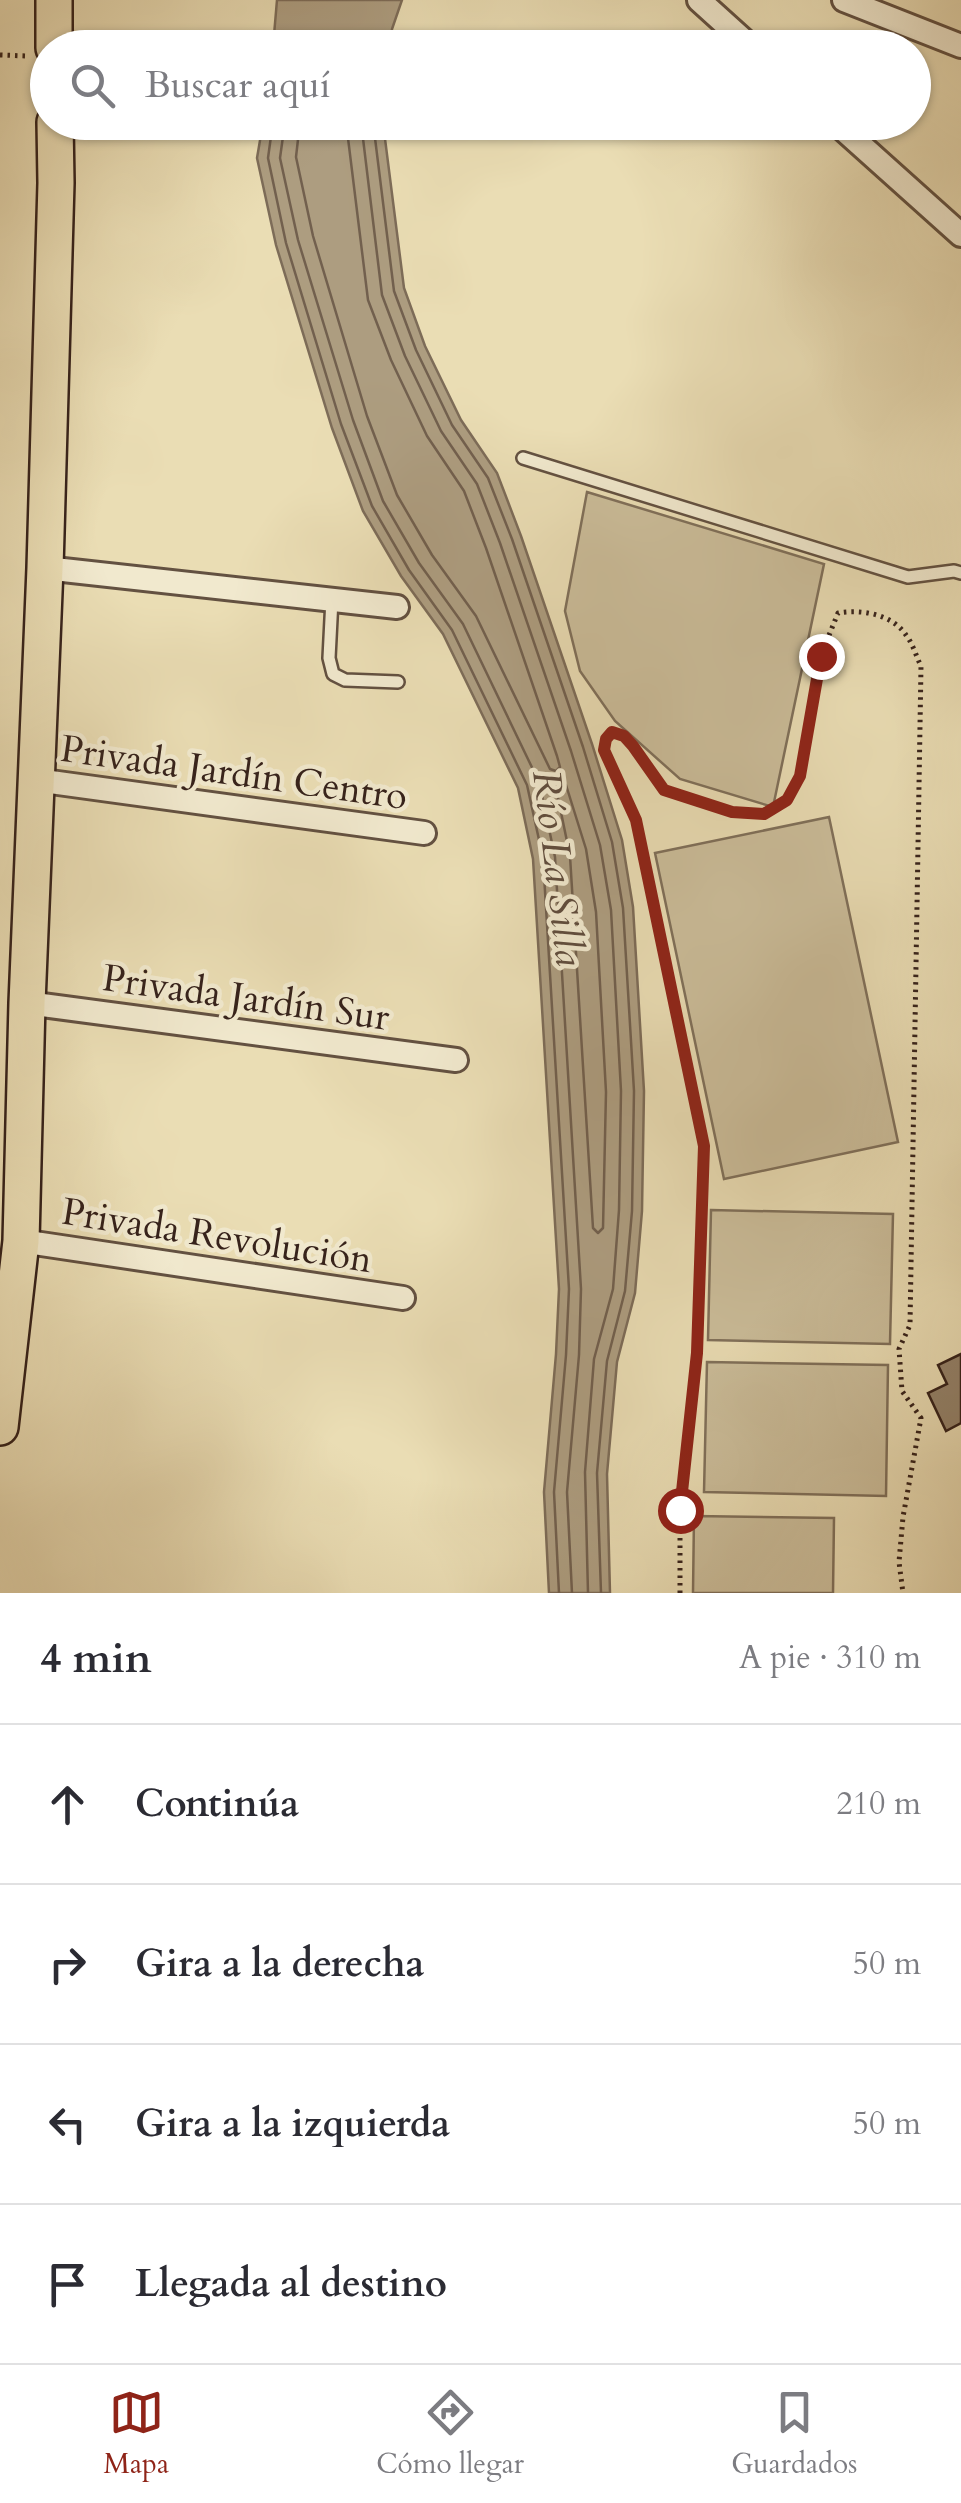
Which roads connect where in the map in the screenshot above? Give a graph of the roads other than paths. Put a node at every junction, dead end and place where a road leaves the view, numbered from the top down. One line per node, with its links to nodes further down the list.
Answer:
1 (54, 0): 4 (main road)
2 (699, 0): 5 (street)
3 (844, 0): 6 (street)
4 (54, 30)
5 (732, 30)
6 (920, 30)
7 (931, 34): 8 (street)
8 (961, 46)
9 (55, 140): 13 (main road)
10 (856, 140): 11 (street)
11 (961, 235)
12 (523, 458): 14 (lane)
13 (45, 568): 15 (street); 18 (main road)
14 (961, 573)
15 (332, 600): 16 (street); 17 (lane)
16 (397, 607)
17 (398, 682)
18 (36, 780): 19 (street, Privada Jardín Centro); 20 (main road)
19 (424, 833)
20 (27, 1003): 21 (street, Privada Jardín Sur); 22 (main road)
21 (456, 1060)
22 (21, 1240): 23 (street, Privada Revolución); 24 (main road)
23 (403, 1298)
24 (0, 1426)

